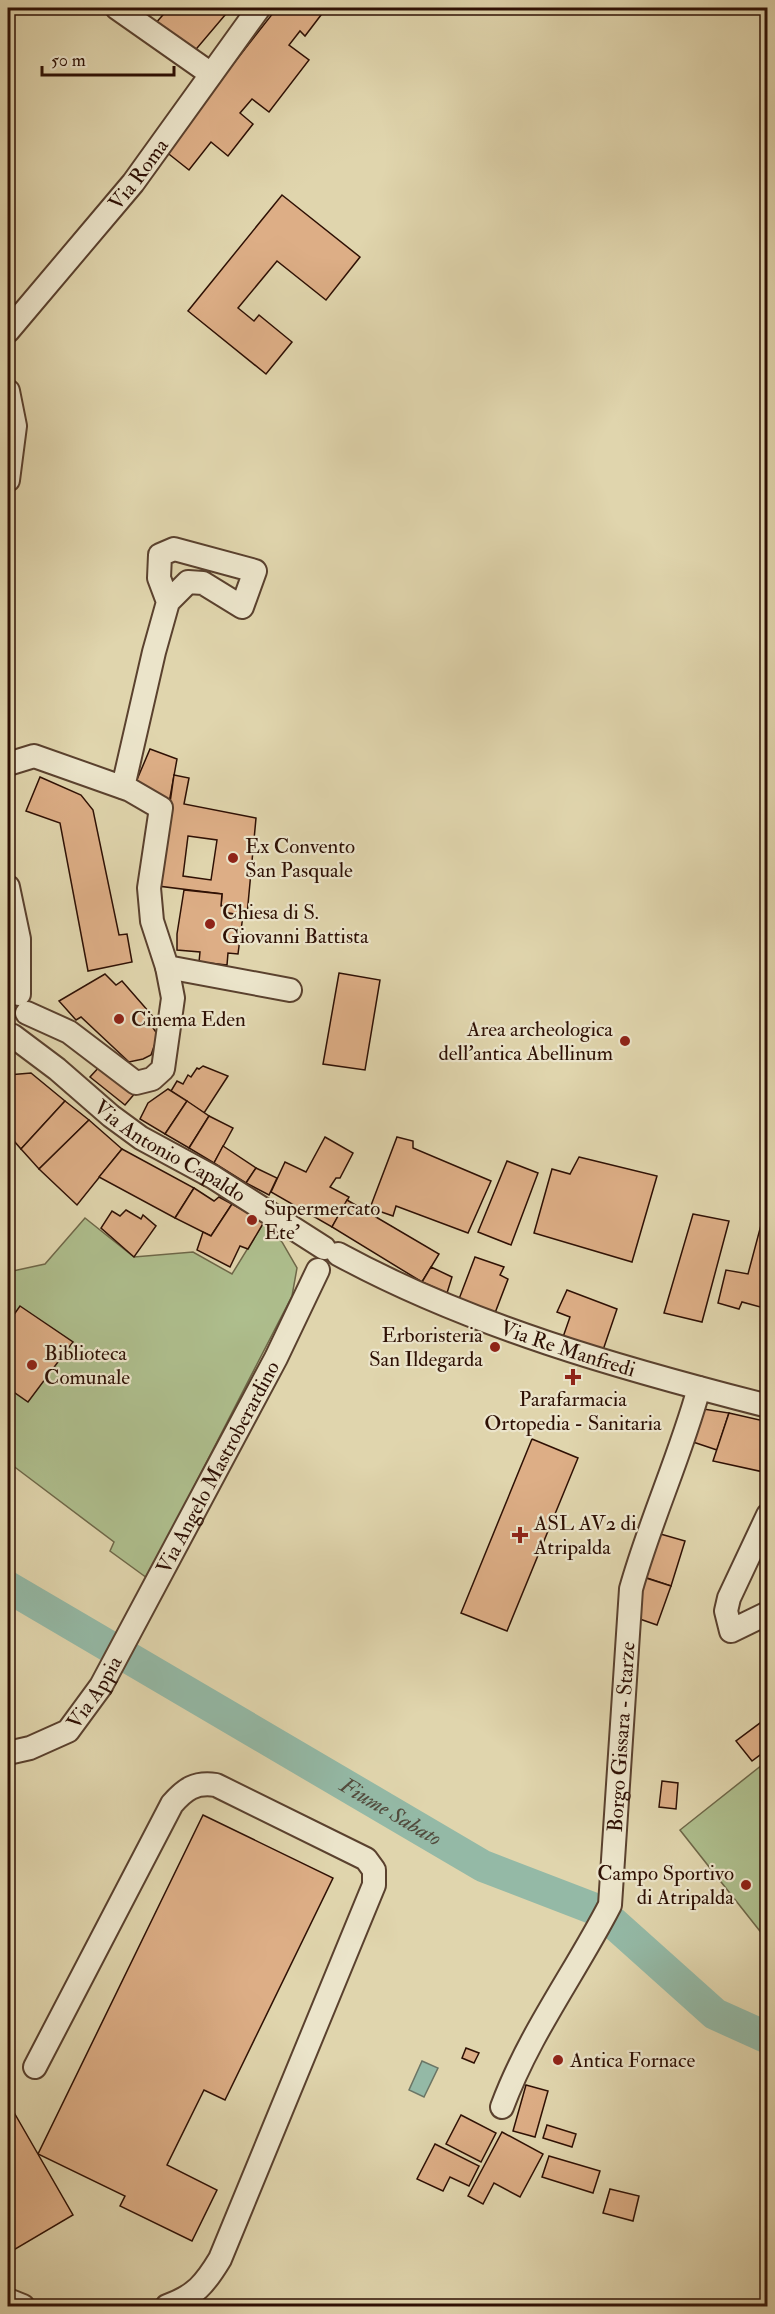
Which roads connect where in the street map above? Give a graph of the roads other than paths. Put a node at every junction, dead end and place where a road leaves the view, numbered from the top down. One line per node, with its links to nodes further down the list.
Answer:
1 (117, 8): 3 (street)
2 (259, 8): 3 (street, Via Roma)
3 (211, 74): 4 (street, Via Roma)
4 (8, 331)
5 (8, 391): 6 (street)
6 (8, 480)
7 (168, 602): 9 (street)
8 (8, 764): 9 (street)
9 (123, 787): 11 (street)
10 (8, 887): 13 (street)
11 (167, 967): 12 (street); 13 (street)
12 (290, 990)
13 (14, 1023): 14 (street); 14 (street)
14 (57, 1069): 15 (street, Via Antonio Capaldo)
15 (326, 1262): 16 (street, Via Re Manfredi); 20 (street, Via Angelo Mastroberardino)
16 (699, 1388): 17 (street, Via Re Manfredi); 23 (street, Borgo Gissara - Starze)
17 (768, 1406)
18 (768, 1515): 19 (street)
19 (768, 1613)
20 (132, 1628): 21 (street, Via Appia)
21 (8, 1753)
22 (35, 2067): 26 (street)
23 (501, 2107)
24 (8, 2300): 25 (street)
25 (23, 2307)
26 (167, 2307)

